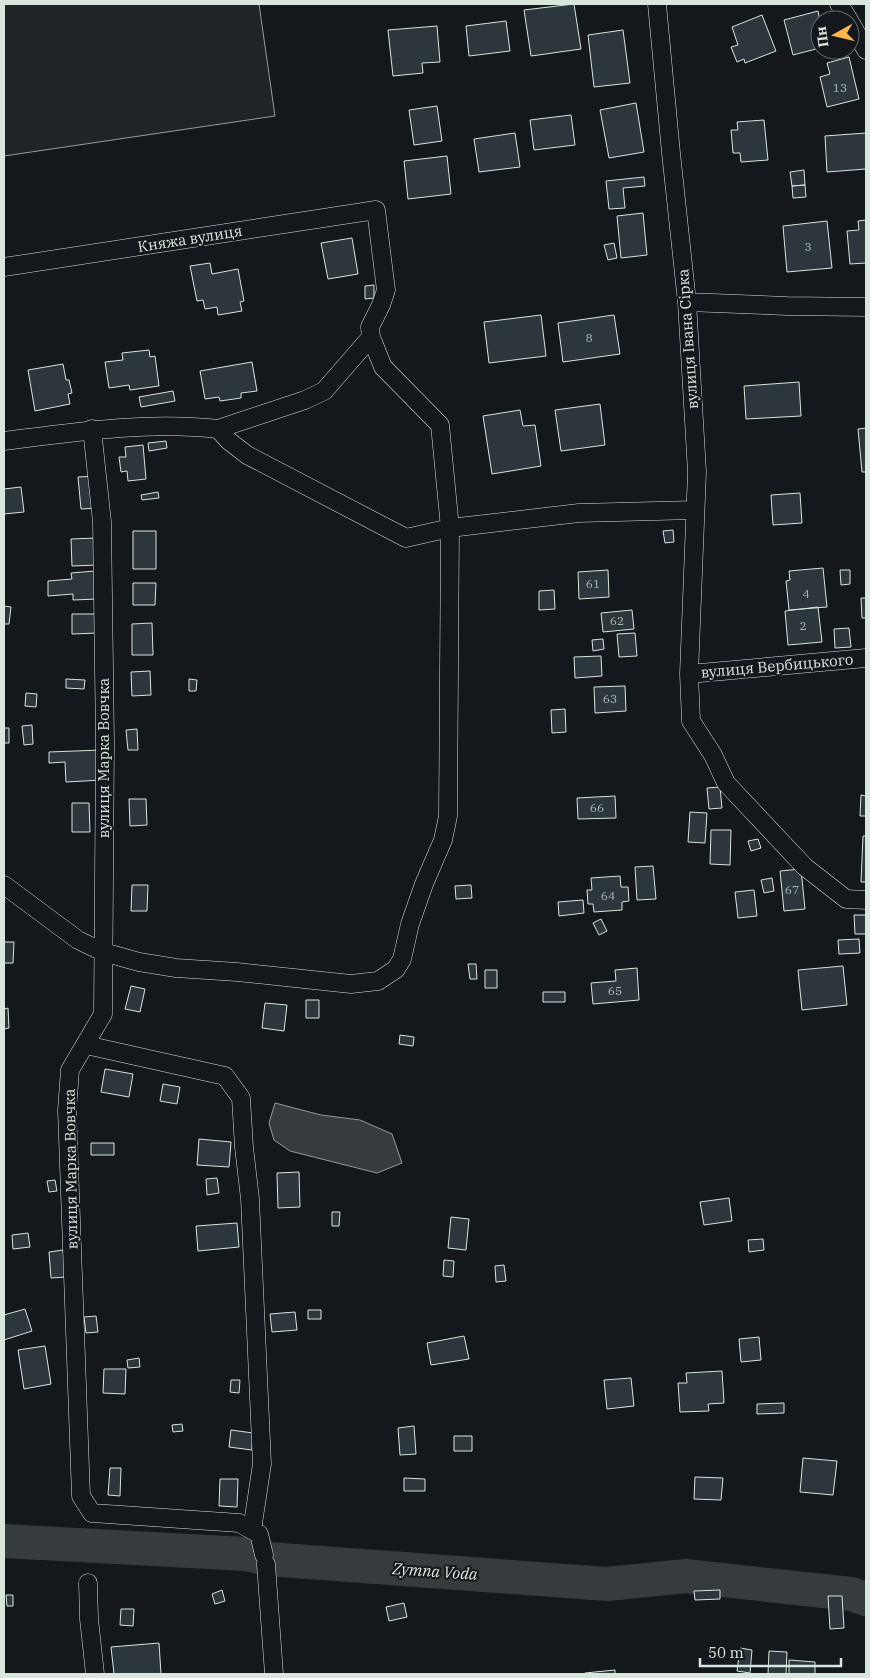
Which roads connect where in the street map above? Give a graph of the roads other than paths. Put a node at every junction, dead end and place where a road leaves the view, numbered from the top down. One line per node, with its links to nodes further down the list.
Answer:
1 (657, 4): 3 (street, вулиця Івана Сірка)
2 (4, 267): 5 (street, Княжа вулиця)
3 (687, 302): 4 (street); 9 (street, вулиця Івана Сірка)
4 (866, 307)
5 (371, 337): 7 (street); 10 (street)
6 (92, 429): 7 (street); 8 (street); 15 (street, вулиця Марка Вовчка)
7 (218, 429): 10 (street)
8 (4, 441)
9 (695, 510): 10 (street); 12 (street, вулиця Івана Сірка)
10 (450, 528): 15 (street)
11 (866, 658): 12 (street, вулиця Вербицького)
12 (689, 674): 14 (street, вулиця Івана Сірка)
13 (4, 885): 15 (street)
14 (866, 900)
15 (103, 952): 16 (street, вулиця Марка Вовчка)
16 (86, 1045): 17 (street); 17 (street, вулиця Марка Вовчка)
17 (252, 1530): 20 (street)
18 (88, 1583): 19 (street)
19 (95, 1674)
20 (274, 1674)

